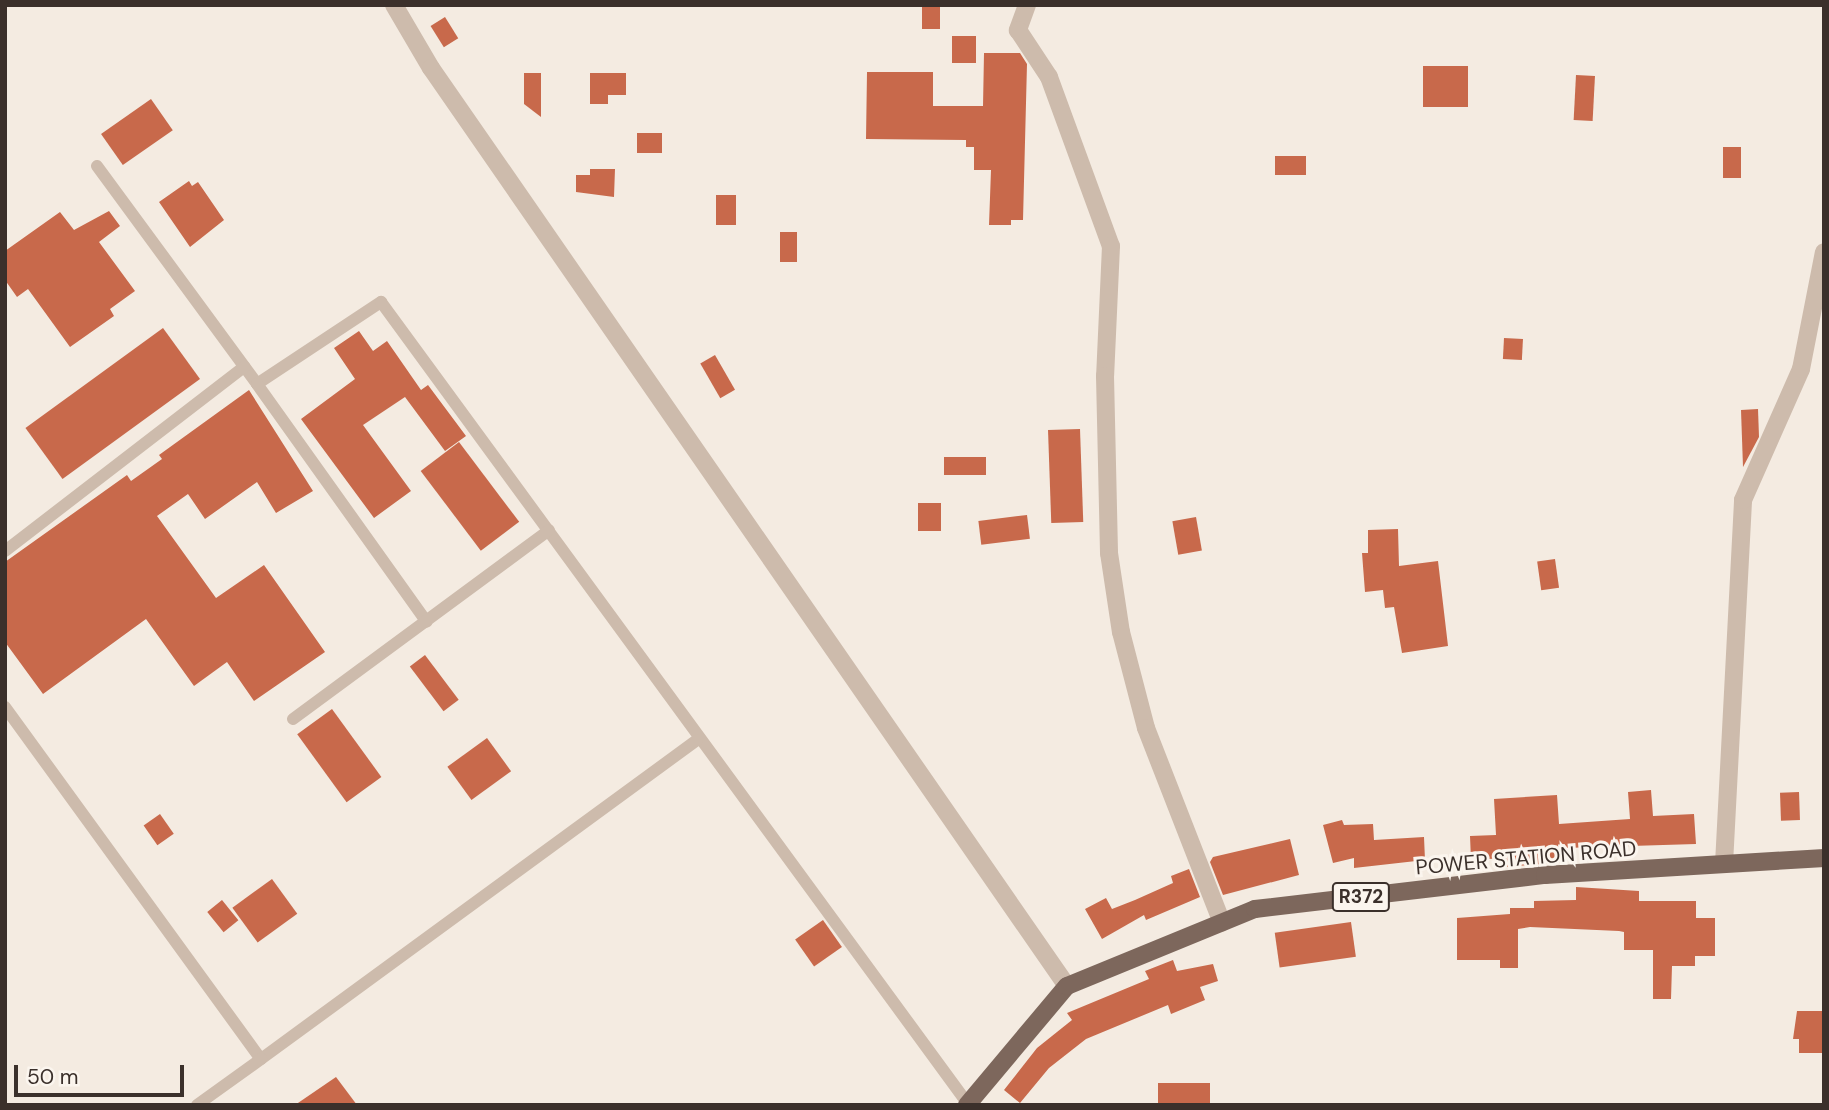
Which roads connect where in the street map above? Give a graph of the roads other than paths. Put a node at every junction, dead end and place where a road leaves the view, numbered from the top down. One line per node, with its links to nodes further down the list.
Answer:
1 (394, 5): 16 (street)
2 (1027, 5): 15 (street)
3 (96, 166): 5 (lane)
4 (1824, 252): 14 (street)
5 (244, 367): 6 (lane); 8 (lane)
6 (257, 384): 7 (lane); 9 (lane)
7 (549, 530): 9 (lane); 12 (lane)
8 (5, 551)
9 (427, 622): 11 (lane)
10 (5, 707): 17 (lane)
11 (293, 719)
12 (697, 740): 17 (lane); 18 (lane)
13 (1824, 858): 14 (main road, POWER STATION ROAD / R372)
14 (1724, 864): 15 (main road, POWER STATION ROAD / R372)
15 (1222, 923): 16 (main road, POWER STATION ROAD / R372)
16 (1067, 986): 18 (main road, POWER STATION ROAD / R372)
17 (261, 1059): 19 (lane)
18 (967, 1104)
19 (197, 1105)

